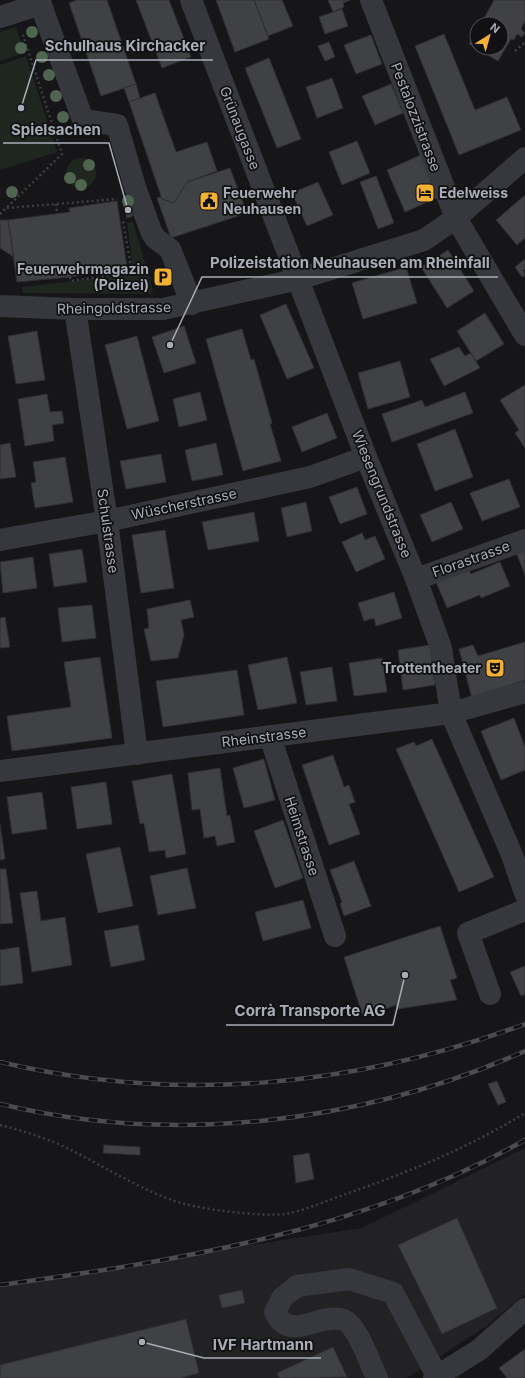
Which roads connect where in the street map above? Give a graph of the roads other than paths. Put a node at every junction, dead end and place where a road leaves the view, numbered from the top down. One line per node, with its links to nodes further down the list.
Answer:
1 (191, 0): 7 (street, Grünaugasse)
2 (370, 0): 6 (street, Pestalozzistrasse)
3 (40, 2): 4 (street); 8 (street)
4 (7, 15)
5 (525, 158): 6 (street, Rheingoldstrasse)
6 (456, 218): 7 (street, Rheingoldstrasse); 11 (street, Pestalozzistrasse)
7 (299, 279): 8 (street, Rheingoldstrasse); 12 (street, Wiesengrundstrasse)
8 (192, 304): 10 (street, Rheingoldstrasse)
9 (0, 306): 10 (street, Rheingoldstrasse)
10 (75, 310): 13 (street, Schulstrasse)
11 (525, 335)
12 (366, 457): 13 (street, Wüscherstrasse); 16 (street, Wiesengrundstrasse)
13 (107, 521): 14 (street, Wüscherstrasse); 20 (street, Schulstrasse)
14 (0, 540)
15 (525, 540): 16 (street, Florastrasse)
16 (416, 579): 18 (street, Wiesengrundstrasse)
17 (525, 692): 18 (street, Rheinstrasse)
18 (451, 713): 19 (street, Rheinstrasse); 22 (street, Wiesengrundstrasse)
19 (270, 736): 20 (street, Rheinstrasse); 24 (street, Heimstrasse)
20 (137, 754): 21 (street, Rheinstrasse)
21 (0, 771)
22 (525, 893)
23 (525, 910): 25 (street)
24 (335, 936)
25 (490, 994)
26 (525, 1309): 27 (street)
27 (435, 1377): 28 (street)
28 (377, 1378)

